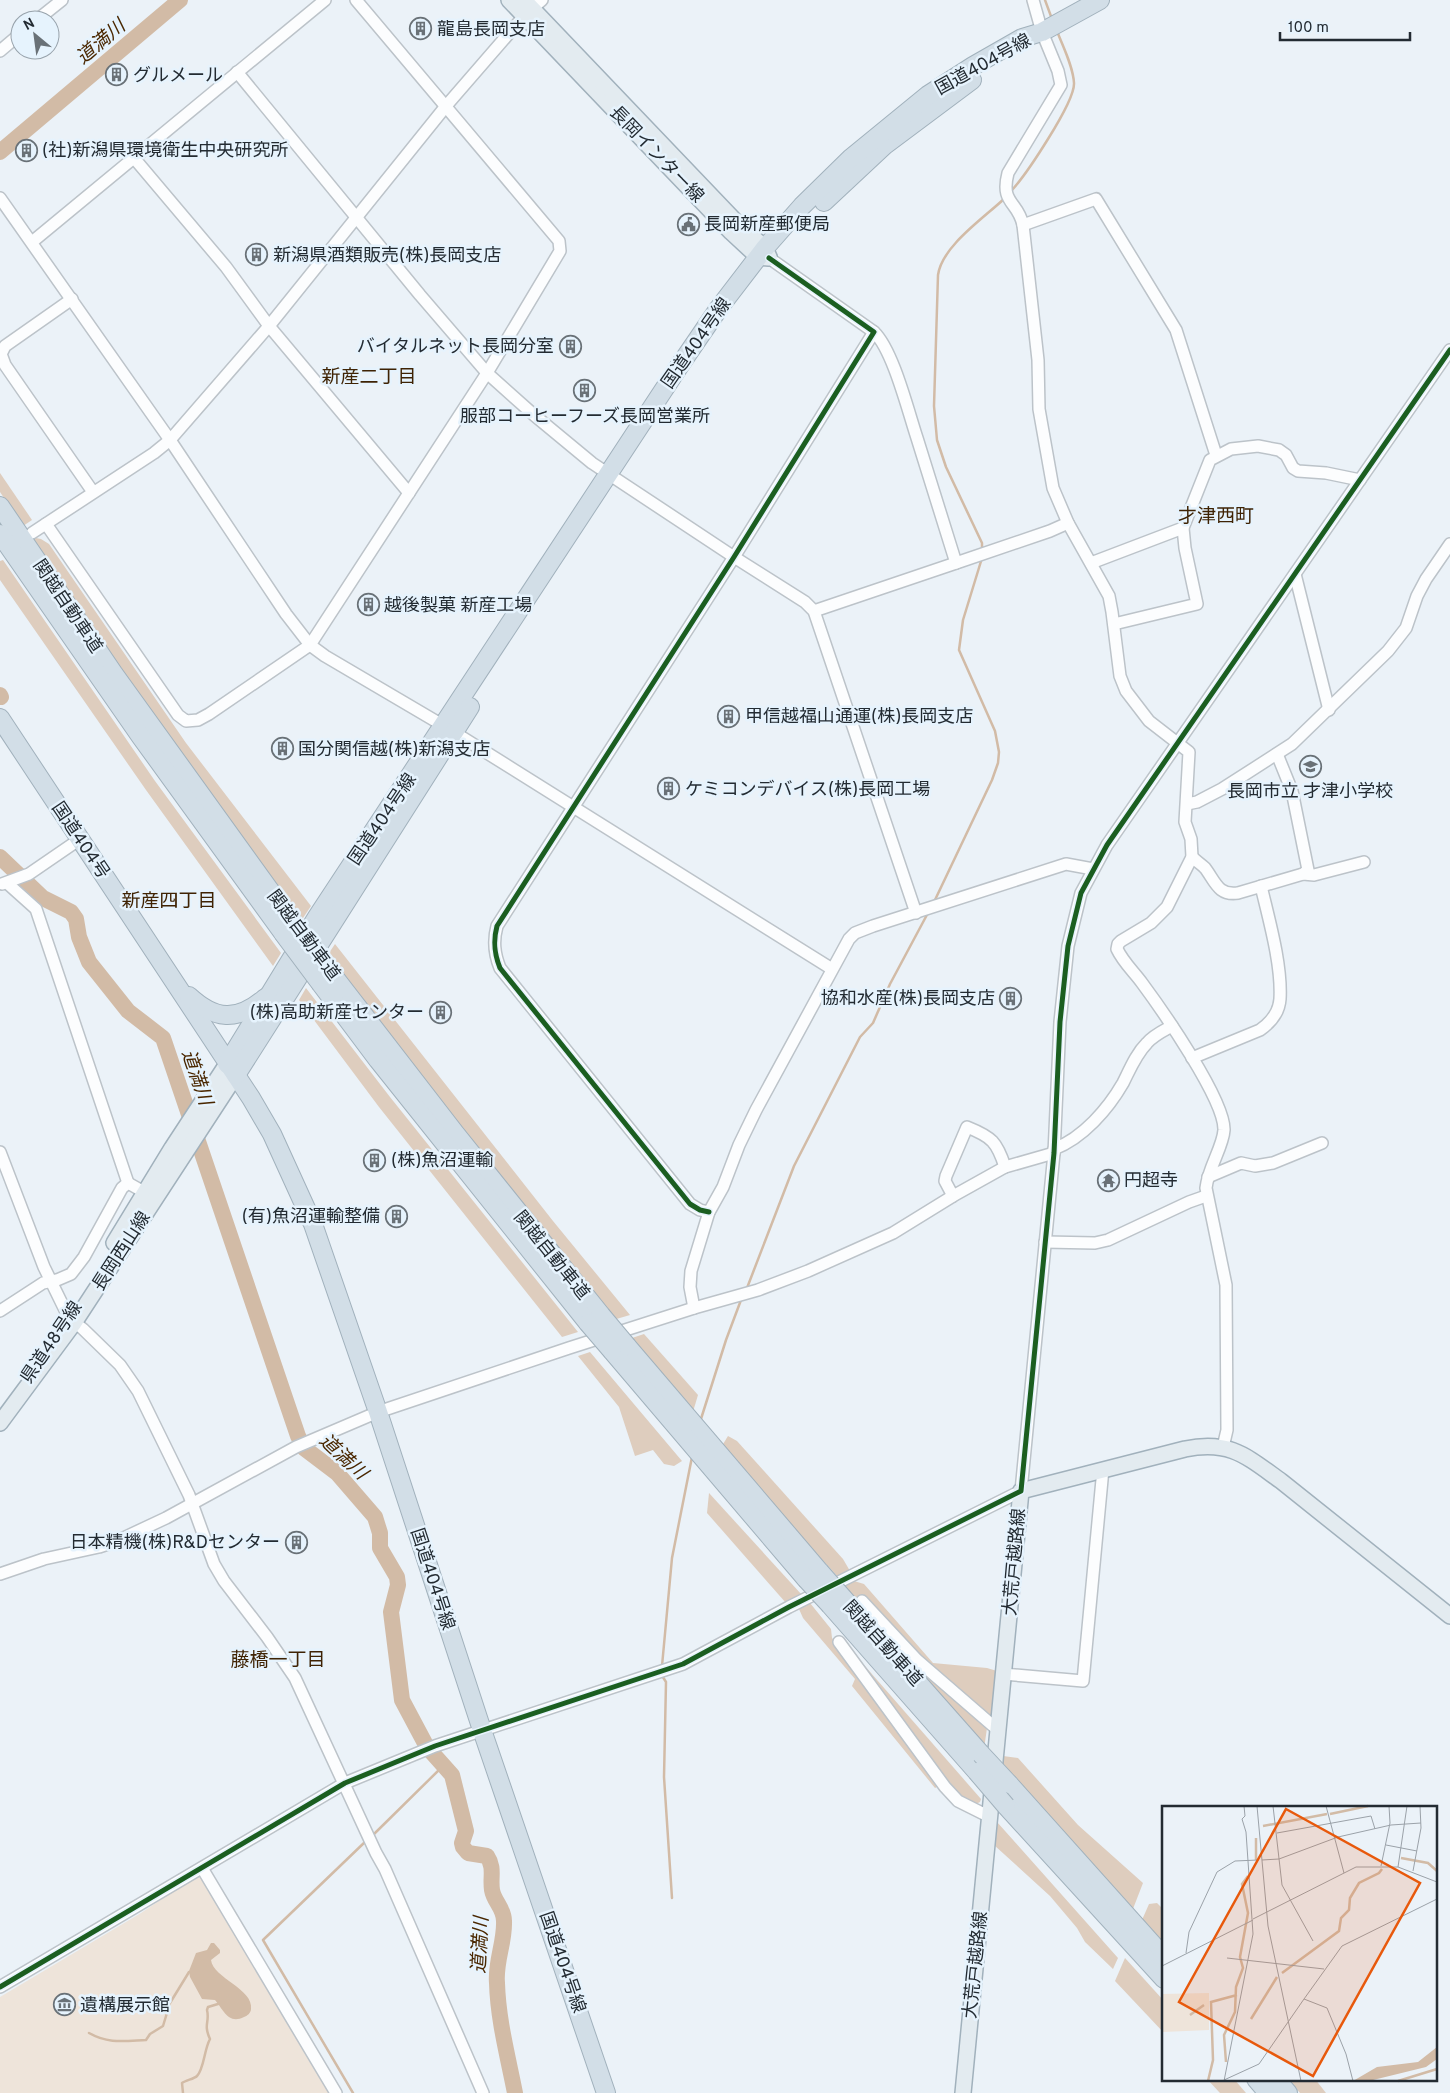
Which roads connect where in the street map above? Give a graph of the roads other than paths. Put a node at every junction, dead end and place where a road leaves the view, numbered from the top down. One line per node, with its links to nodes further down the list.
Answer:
1 (62, 0): 8 (street)
2 (325, 0): 12 (street)
3 (356, 0): 13 (street)
4 (509, 0): 7 (main road, 長岡インター線)
5 (1033, 0): 9 (street)
6 (1100, 0): 9 (highway)
7 (531, 6): 13 (street); 19 (main road, 長岡インター線)
8 (50, 10)
9 (1042, 32): 17 (street); 19 (highway, 国道404号線)
10 (10, 42): 11 (street)
11 (0, 51)
12 (237, 72): 14 (street); 16 (street)
13 (446, 106): 16 (street); 24 (street)
14 (134, 158): 18 (street); 21 (street)
15 (0, 198): 18 (street)
16 (357, 219): 21 (street); 24 (street)
17 (1023, 225): 26 (street); 32 (street)
18 (32, 242): 20 (street)
19 (764, 254): 22 (street); 27 (highway, 国道404号線)
20 (72, 299): 25 (street); 29 (street)
21 (269, 326): 25 (street); 30 (street)
22 (874, 332): 38 (street); 39 (street)
23 (1450, 350): 28 (street)
24 (487, 374): 27 (street); 30 (street)
25 (170, 440): 29 (street); 44 (street)
26 (1216, 455): 28 (street); 34 (street)
27 (614, 478): 38 (street); 47 (highway, 国道404号線)
28 (1360, 480): 41 (street)
29 (93, 492): 33 (street)
30 (409, 493): 44 (street)
31 (0, 506): 60 (highway, 関越自動車道)
32 (1068, 523): 39 (street); 40 (street)
33 (46, 524): 35 (street); 44 (street)
34 (1184, 528): 40 (street); 43 (street)
35 (32, 533)
36 (0, 534): 60 (highway, 関越自動車道)
37 (1450, 544): 45 (street)
38 (734, 557): 42 (street); 51 (street)
39 (956, 563): 42 (street)
40 (1091, 563): 43 (street)
41 (1295, 574): 45 (street); 48 (street)
42 (814, 611): 59 (street)
43 (1114, 624): 48 (street)
44 (310, 645): 47 (street)
45 (1329, 710): 49 (street)
46 (0, 718): 52 (highway, 国道404号)
47 (449, 730): 51 (street); 63 (highway, 国道404号線); 66 (highway, 国道404号線)
48 (1178, 744): 50 (street); 55 (street)
49 (1277, 754): 50 (street); 56 (street)
50 (1187, 804): 53 (street)
51 (574, 808): 61 (street); 76 (street)
52 (80, 838): 57 (street); 62 (highway, 国道404号)
53 (1192, 858): 58 (street); 64 (street)
54 (1364, 862): 56 (street)
55 (1094, 869): 59 (street); 68 (street)
56 (1303, 874): 58 (street)
57 (3, 884): 72 (street)
58 (1260, 886): 65 (street)
59 (916, 913): 61 (street)
60 (288, 927): 85 (highway, 関越自動車道, bridge)
61 (832, 969): 76 (street)
62 (174, 982): 63 (highway); 66 (highway, 国道404号)
63 (272, 992): 66 (highway, 国道404号線)
64 (1172, 1026): 65 (street); 68 (street)
65 (1192, 1058): 71 (street)
66 (231, 1069): 73 (main road, 県道48号線); 81 (main road, 長岡西山線); 82 (highway, 国道404号線)
67 (1322, 1143): 71 (street)
68 (1054, 1151): 70 (street); 77 (street)
69 (0, 1152): 78 (street)
70 (1005, 1167): 74 (street); 74 (street)
71 (1208, 1178): 75 (street)
72 (128, 1183): 73 (street); 78 (street)
73 (144, 1192): 81 (main road, 県道48号線)
74 (953, 1196): 79 (street)
75 (1206, 1196): 77 (street); 86 (street)
76 (708, 1212): 79 (street)
77 (1045, 1242): 88 (street)
78 (50, 1280): 80 (street); 81 (street)
79 (694, 1308): 82 (street)
80 (0, 1312)
81 (71, 1320): 83 (main road, 県道48号線); 84 (main road, 長岡西山線); 89 (street)
82 (378, 1412): 89 (street); 97 (highway, 国道404号線)
83 (0, 1415)
84 (0, 1423)
85 (689, 1430): 91 (highway, 関越自動車道); 91 (highway, 関越自動車道)
86 (1223, 1447): 87 (main road, 大荒戸越路線); 94 (main road, 大荒戸越路線)
87 (1103, 1469): 88 (main road, 大荒戸越路線); 96 (street)
88 (1021, 1491): 96 (main road, 大荒戸越路線); 97 (street)
89 (193, 1504): 90 (street); 99 (street)
90 (0, 1574)
91 (813, 1576): 92 (highway, 関越自動車道, bridge)
92 (836, 1601): 102 (highway, 関越自動車道, bridge); 103 (highway, 関越自動車道, bridge)
93 (862, 1601): 98 (street)
94 (1450, 1616)
95 (839, 1642): 100 (street)
96 (1004, 1674): 98 (main road, 大荒戸越路線)
97 (482, 1730): 99 (street); 109 (highway, 国道404号線)
98 (999, 1731): 100 (main road, 大荒戸越路線)
99 (345, 1783): 101 (street); 108 (street)
100 (990, 1817): 110 (main road, 大荒戸越路線)
101 (202, 1868): 104 (street); 107 (street)
102 (1162, 1955)
103 (1162, 1977)
104 (0, 1987)
105 (1257, 2080): 111 (highway)
106 (1277, 2080): 112 (highway)
107 (336, 2093)
108 (483, 2093)
109 (606, 2093)
110 (963, 2093)
111 (1268, 2093)
112 (1288, 2093)

